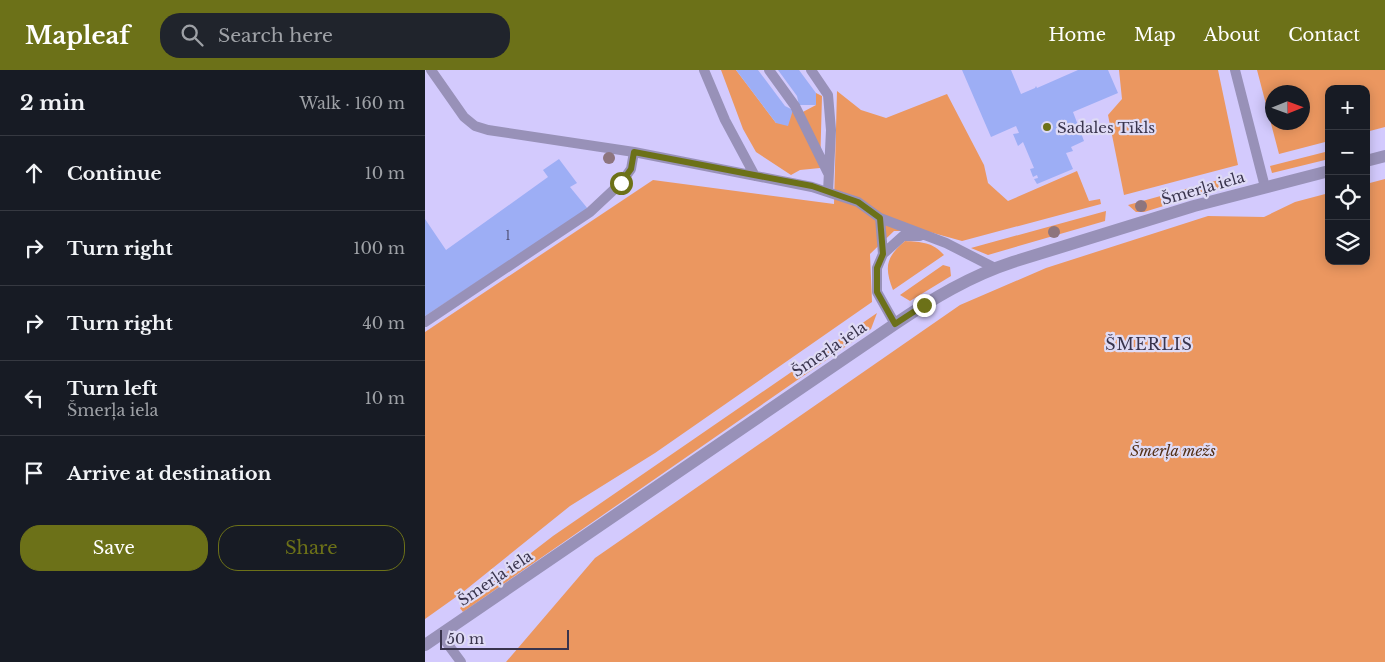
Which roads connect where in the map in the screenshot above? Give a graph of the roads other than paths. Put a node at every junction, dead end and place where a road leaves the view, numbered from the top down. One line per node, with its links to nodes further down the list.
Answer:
1 (431, 70): 6 (lane)
2 (704, 70): 11 (lane)
3 (769, 70): 10 (lane)
4 (811, 70): 10 (lane)
5 (1235, 70): 12 (lane)
6 (634, 152): 11 (lane); 18 (lane)
7 (1385, 156): 8 (street)
8 (1370, 160)
9 (1325, 171): 12 (street, Šmerļa iela)
10 (828, 174): 13 (lane)
11 (755, 176): 13 (lane)
12 (1265, 187): 17 (street, Šmerļa iela)
13 (828, 192): 14 (lane)
14 (880, 218): 15 (lane); 16 (lane)
15 (928, 236): 16 (lane); 17 (lane)
16 (883, 254): 19 (lane)
17 (995, 268): 19 (street, Šmerļa iela)
18 (425, 322)
19 (895, 324): 20 (street, Šmerļa iela)
20 (441, 634): 21 (street, Šmerļa iela); 22 (lane)
21 (425, 645)
22 (461, 662)

